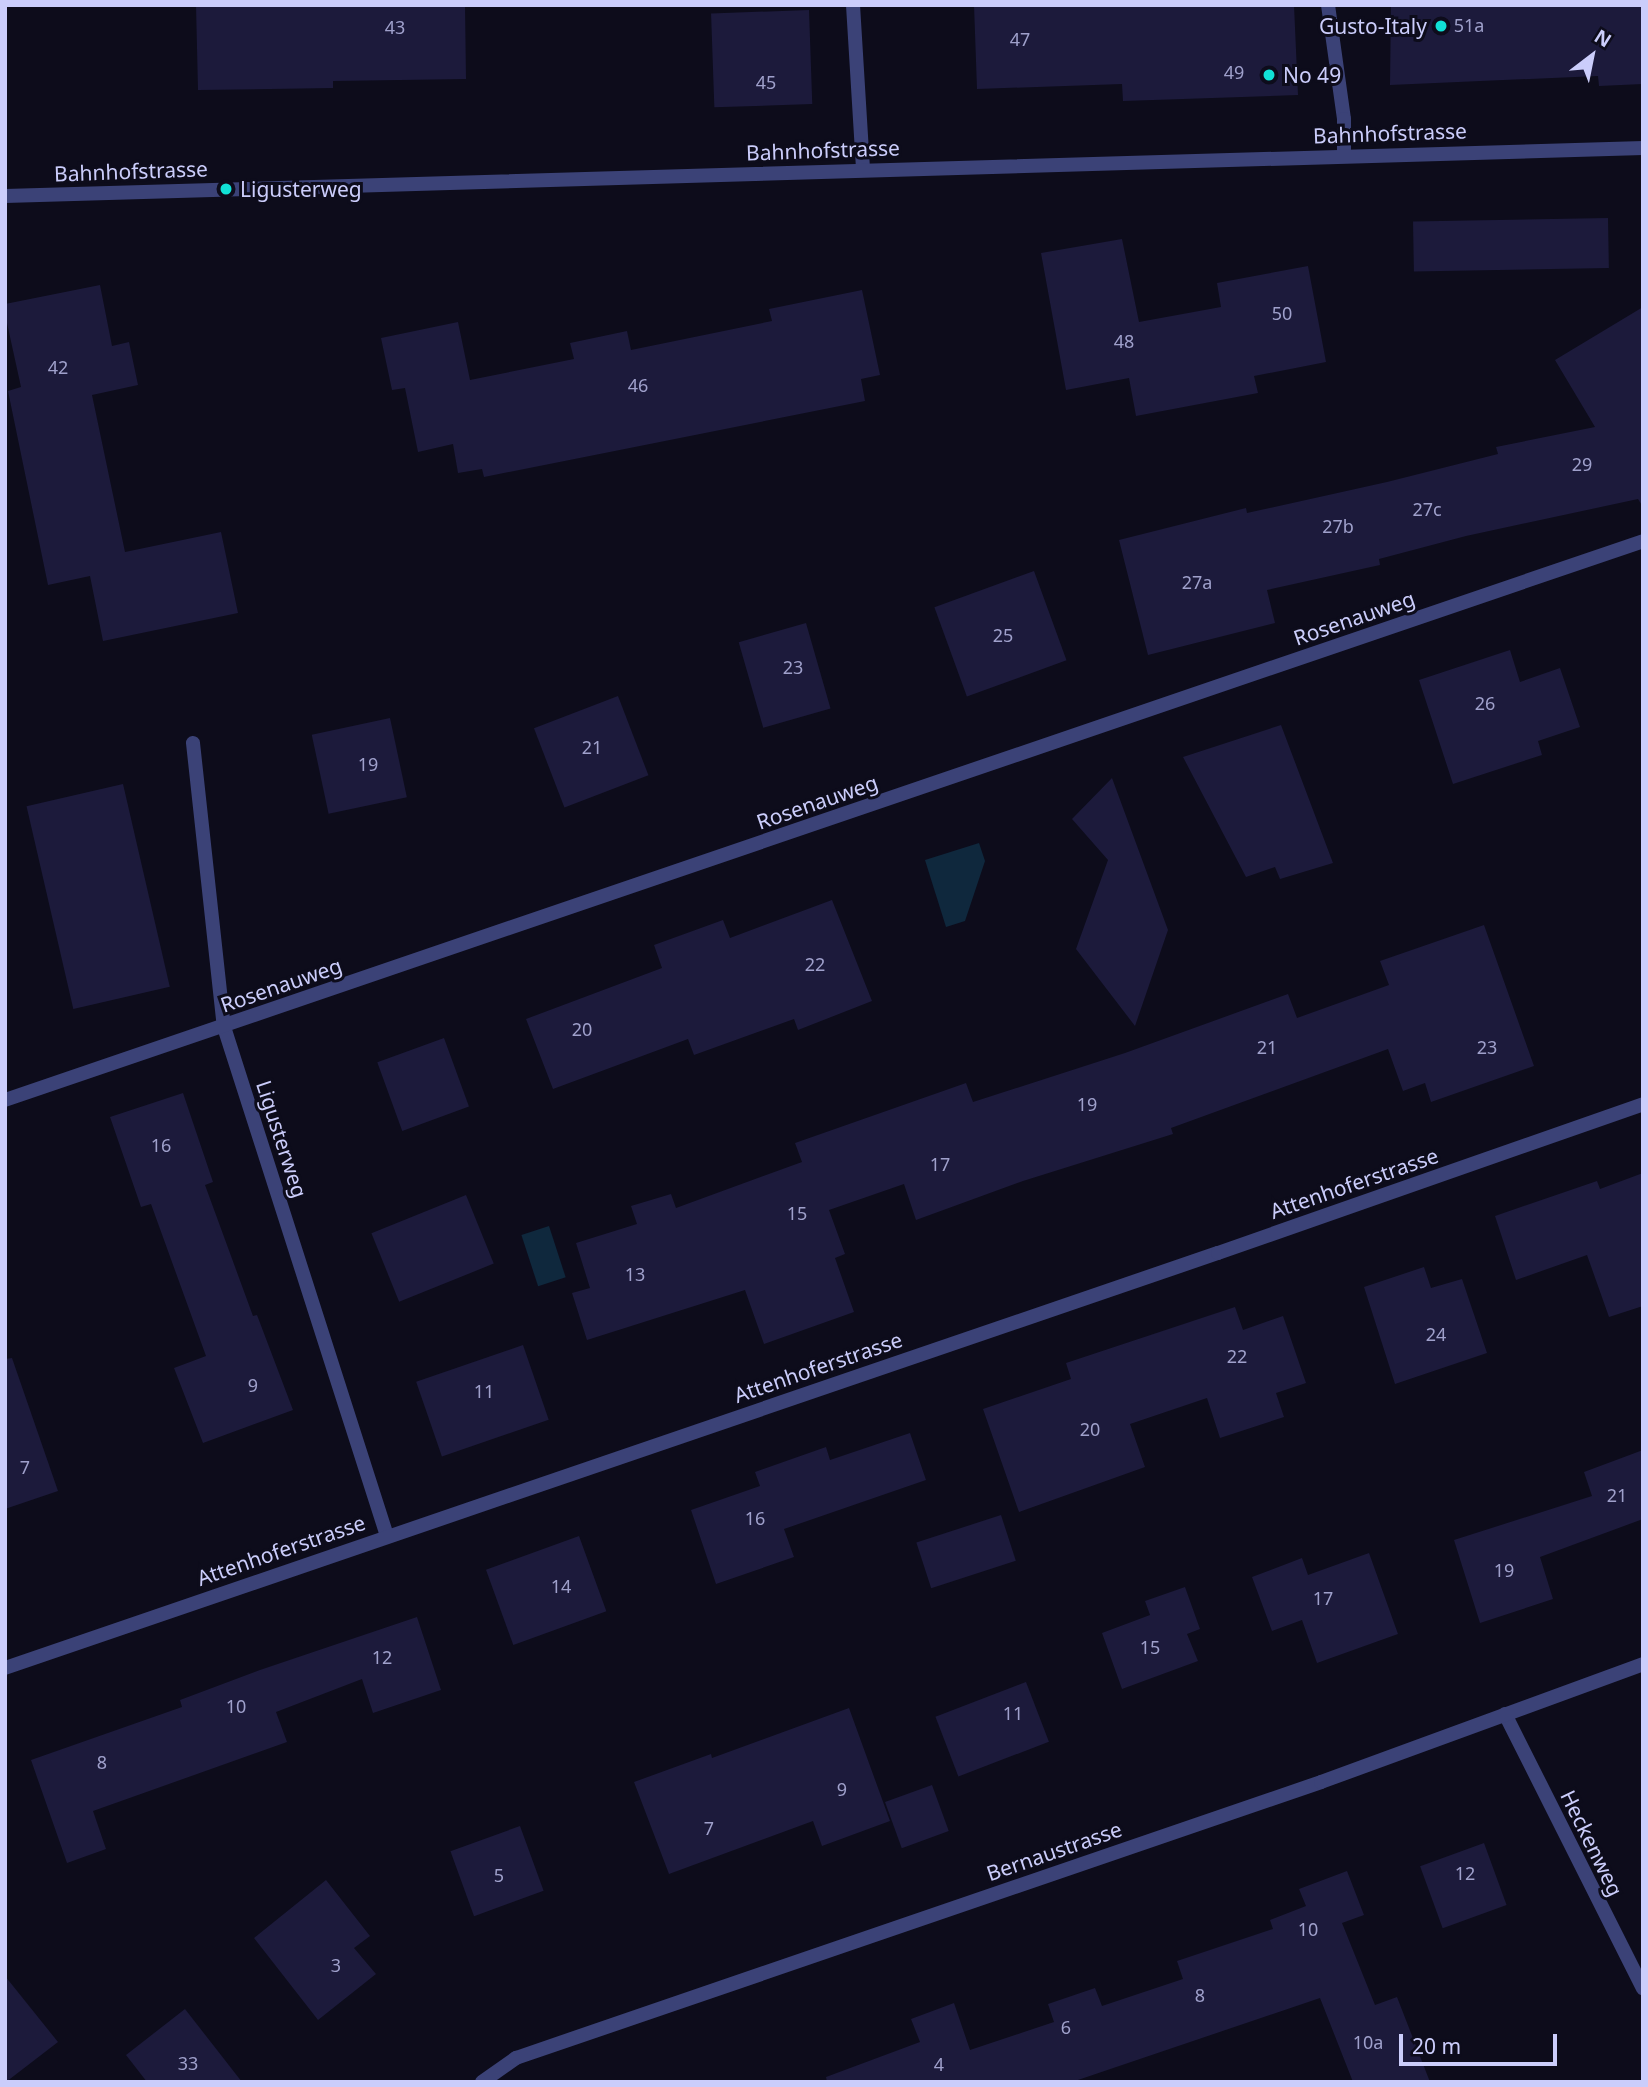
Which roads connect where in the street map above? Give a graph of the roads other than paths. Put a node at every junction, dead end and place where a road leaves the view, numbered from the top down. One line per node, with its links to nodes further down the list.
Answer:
1 (853, 5): 5 (street)
2 (1328, 5): 4 (street)
3 (1643, 148): 4 (street, Bahnhofstrasse)
4 (1344, 156): 5 (street, Bahnhofstrasse)
5 (863, 170): 6 (street, Bahnhofstrasse)
6 (5, 196)
7 (1643, 541): 9 (street, Rosenauweg)
8 (193, 743): 9 (street, Ligusterweg)
9 (225, 1027): 10 (street, Rosenauweg); 12 (street, Ligusterweg)
10 (5, 1100)
11 (1643, 1104): 12 (street, Attenhoferstrasse)
12 (387, 1536): 14 (street, Attenhoferstrasse)
13 (1643, 1664): 15 (street, Bernaustrasse)
14 (5, 1668)
15 (1506, 1714): 16 (street, Heckenweg); 17 (street, Bernaustrasse)
16 (1643, 1989)
17 (482, 2082)

